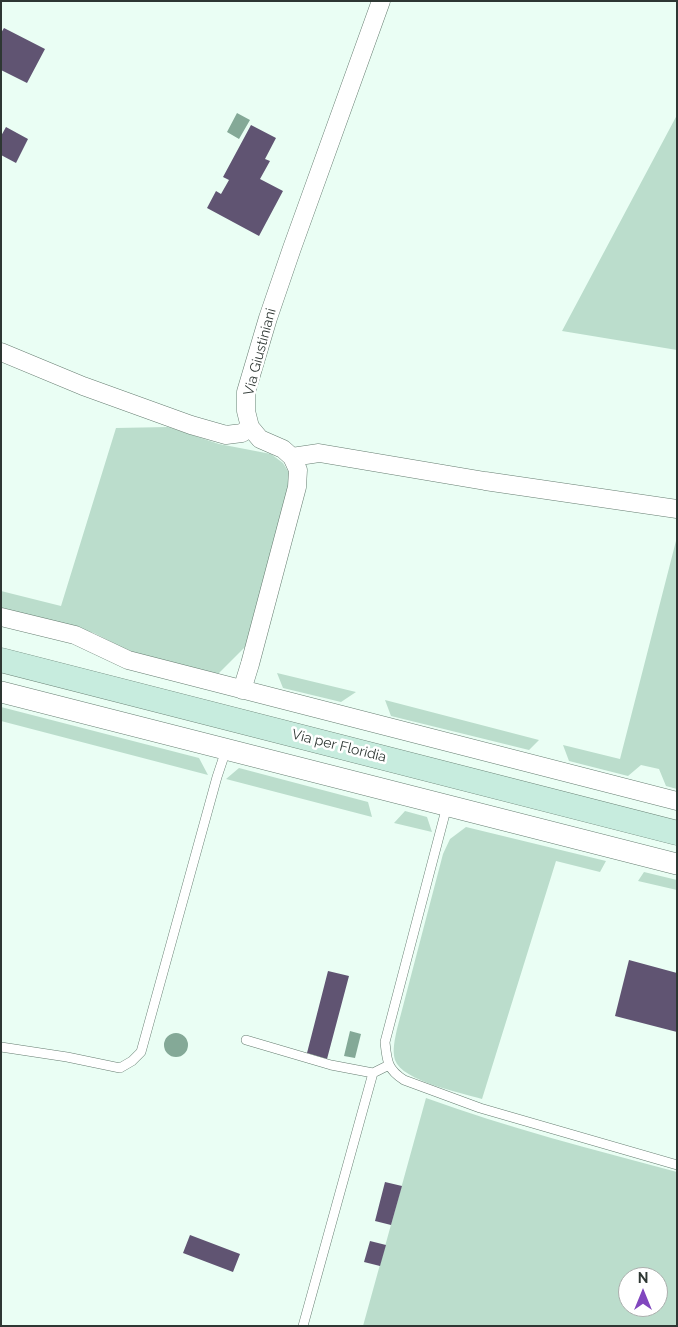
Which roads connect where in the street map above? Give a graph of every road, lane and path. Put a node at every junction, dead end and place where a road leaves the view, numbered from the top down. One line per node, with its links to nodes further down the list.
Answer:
1 (381, 1): 3 (street, Via Giustiniani)
2 (1, 352): 3 (street)
3 (250, 428): 4 (street)
4 (292, 456): 5 (street); 8 (street)
5 (677, 509)
6 (1, 617): 8 (street)
7 (1, 660): 13 (main road, Via per Floridia)
8 (242, 690): 11 (street)
9 (1, 692): 10 (street)
10 (226, 750): 12 (street); 16 (lane)
11 (677, 800)
12 (447, 805): 14 (street); 17 (lane)
13 (677, 833)
14 (677, 864)
15 (246, 1040): 18 (lane)
16 (1, 1047)
17 (389, 1065): 18 (lane); 19 (lane)
18 (373, 1073): 20 (lane)
19 (677, 1165)
20 (303, 1326)

